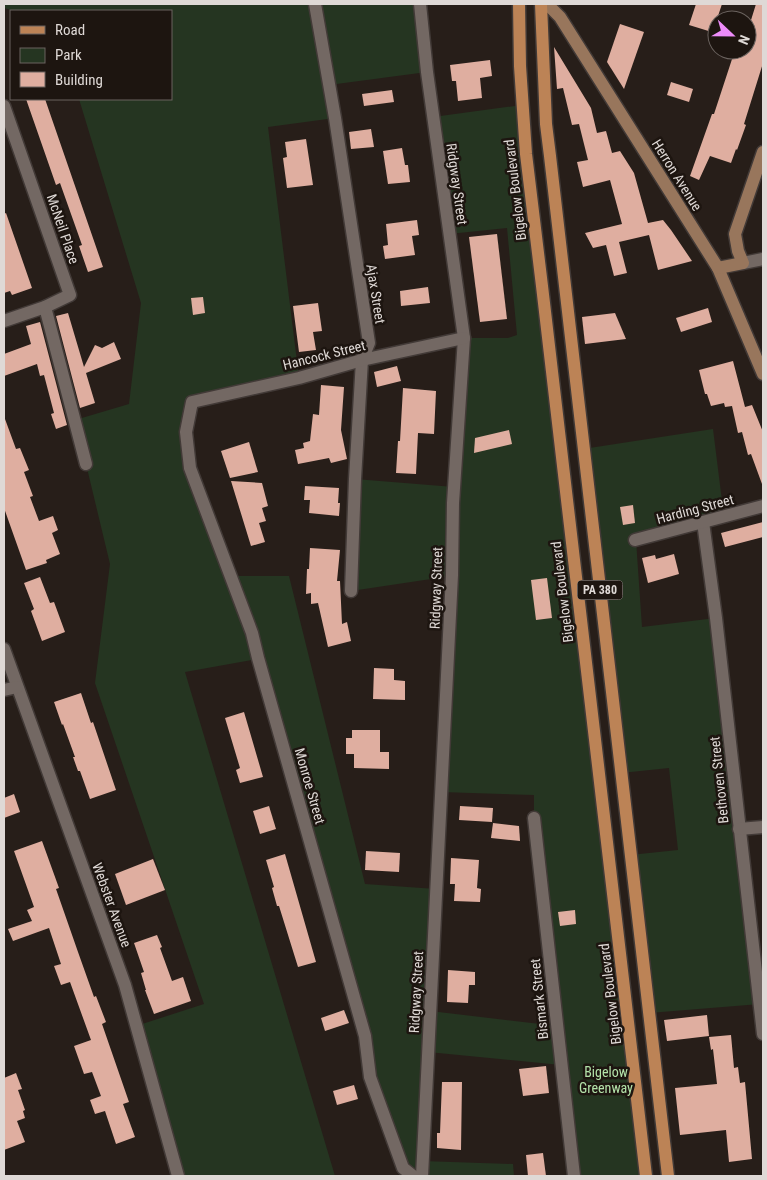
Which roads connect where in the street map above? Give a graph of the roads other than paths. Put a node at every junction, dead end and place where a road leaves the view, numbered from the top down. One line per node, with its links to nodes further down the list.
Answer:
1 (315, 4): 16 (street, Ajax Street)
2 (420, 4): 15 (street, Ridgway Street)
3 (518, 4): 35 (main road, Bigelow Boulevard / PA 380)
4 (542, 4): 36 (main road, PA 380)
5 (546, 4): 7 (street, Herron Avenue)
6 (563, 4): 7 (street)
7 (560, 17): 12 (street, Herron Avenue)
8 (4, 106): 13 (street, McNeil Place)
9 (763, 152): 11 (street)
10 (763, 259): 11 (street)
11 (743, 263): 12 (street)
12 (718, 268): 17 (street, Herron Avenue)
13 (45, 307): 14 (street, McNeil Place); 19 (street)
14 (4, 321)
15 (464, 338): 16 (street, Hancock Street); 33 (street, Ridgway Street)
16 (362, 360): 18 (street, Hancock Street); 23 (street, Ajax Street)
17 (763, 374)
18 (192, 402): 32 (street, Monroe Street)
19 (86, 464)
20 (763, 506): 21 (street, Harding Street)
21 (703, 522): 22 (street, Harding Street); 29 (street, Bethoven Street)
22 (636, 540)
23 (351, 591)
24 (4, 649): 25 (street, Webster Avenue)
25 (17, 687): 26 (street); 31 (street, Webster Avenue)
26 (4, 690)
27 (534, 818): 34 (street, Bismark Street)
28 (763, 827): 29 (street)
29 (739, 829): 30 (street, Bethoven Street)
30 (763, 1034)
31 (178, 1176)
32 (413, 1176)
33 (422, 1176)
34 (574, 1176)
35 (646, 1176)
36 (668, 1176)

